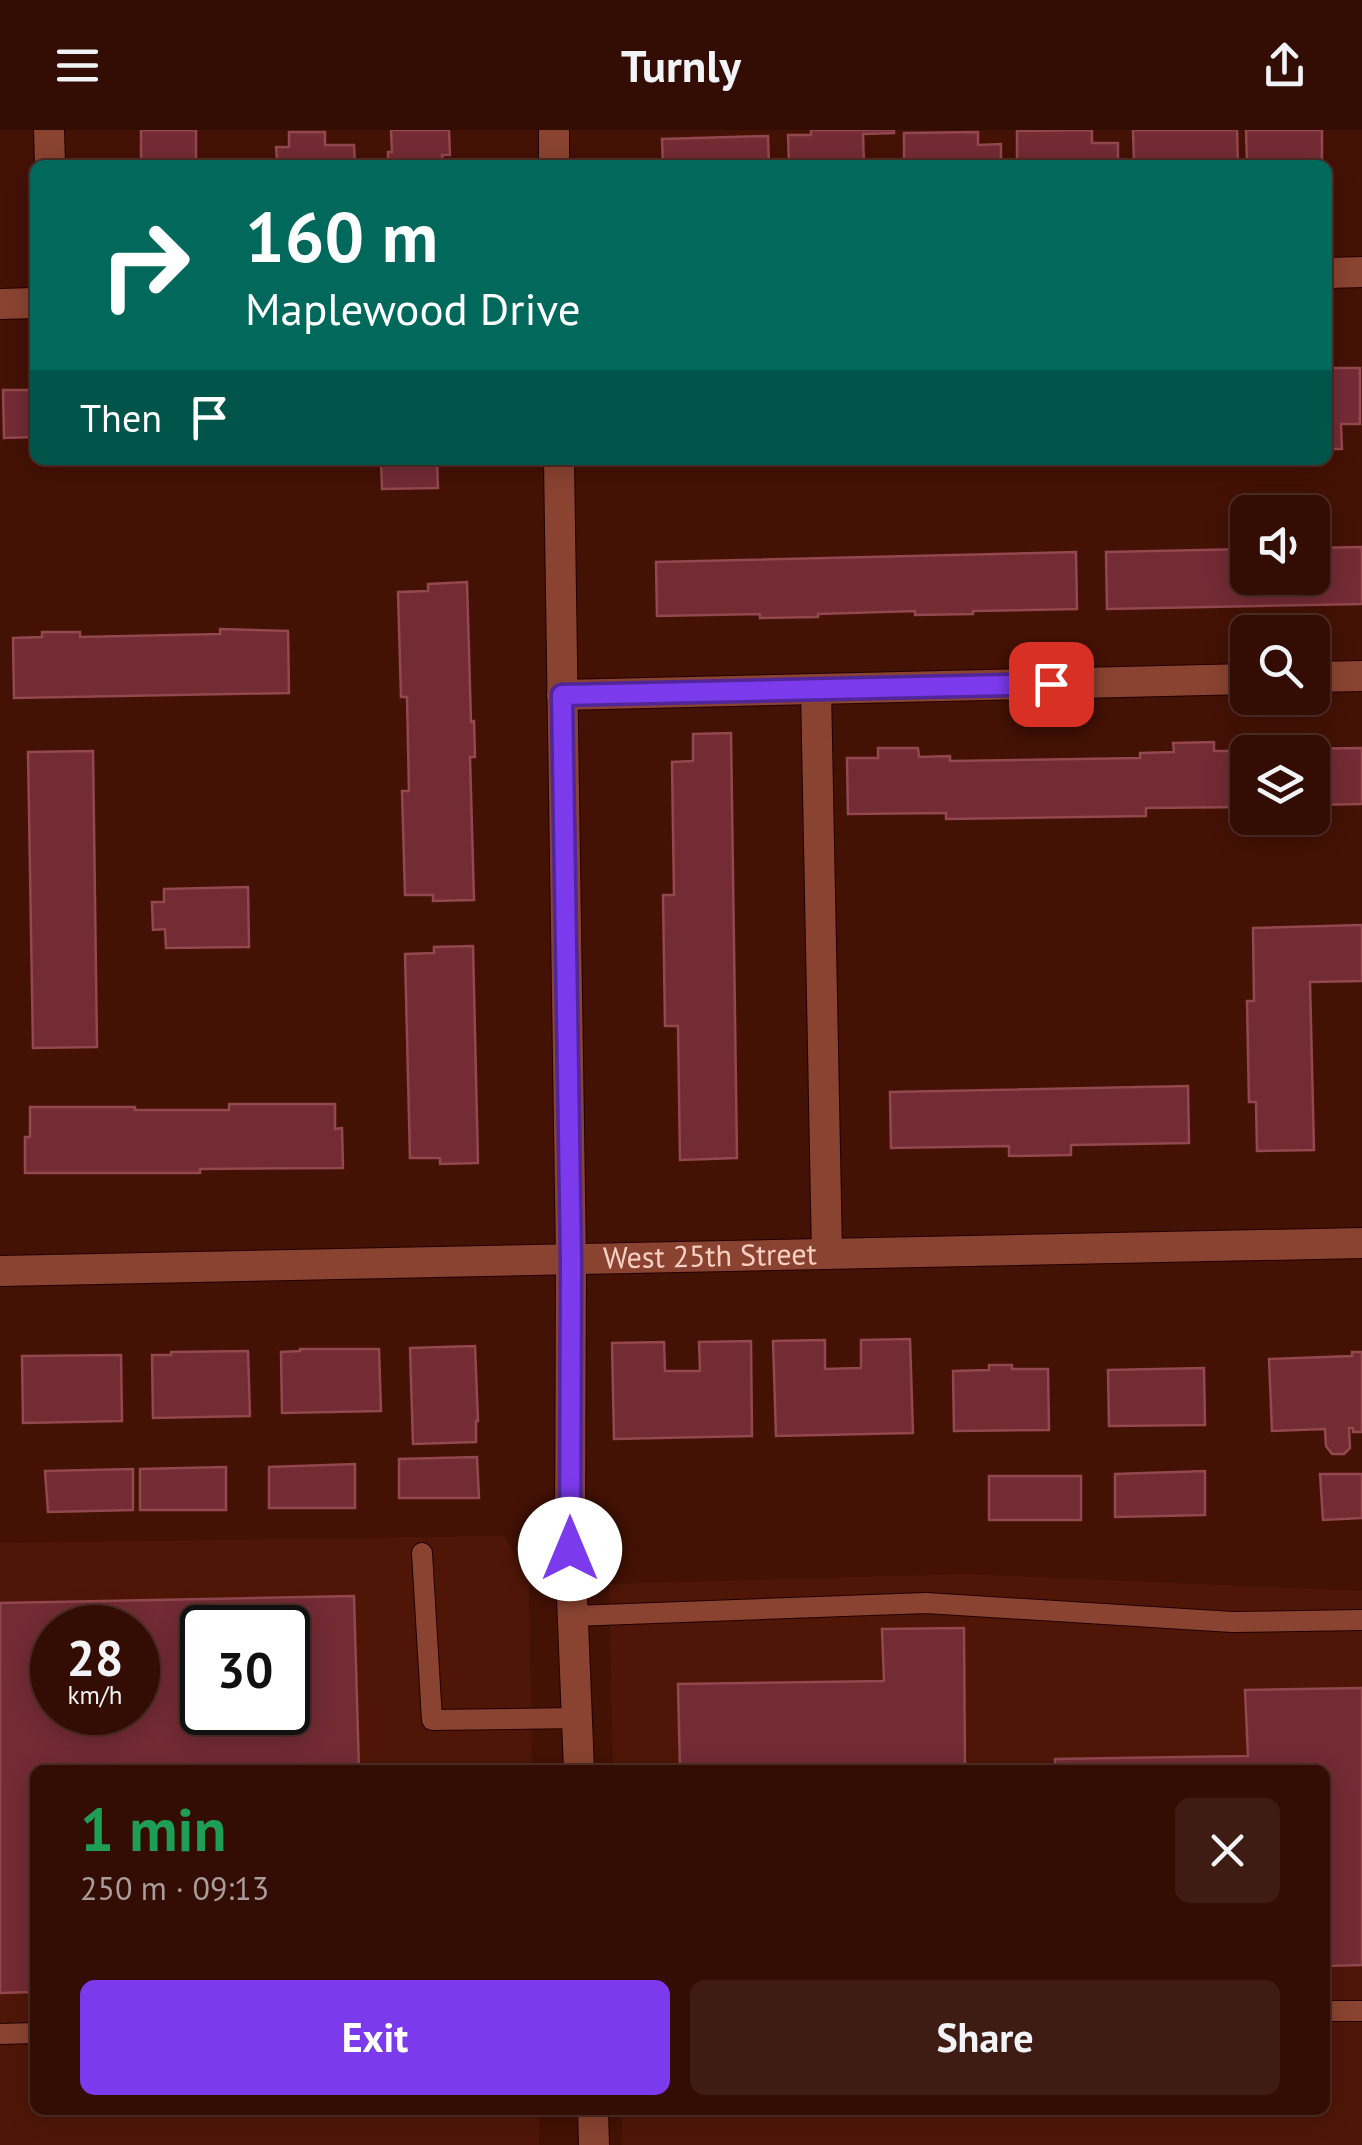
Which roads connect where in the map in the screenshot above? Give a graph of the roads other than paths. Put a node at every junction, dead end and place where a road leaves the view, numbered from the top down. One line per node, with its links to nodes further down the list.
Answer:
1 (49, 130): 3 (street)
2 (554, 130): 4 (street)
3 (50, 160)
4 (554, 160)
5 (1362, 272): 6 (street)
6 (1332, 273)
7 (0, 304): 8 (street)
8 (30, 304)
9 (559, 465): 14 (street)
10 (1362, 676): 11 (street)
11 (1330, 677)
12 (1230, 679): 13 (street)
13 (816, 689): 14 (street); 16 (street)
14 (562, 695): 17 (street)
15 (1362, 1242): 16 (street, West 25th Street)
16 (827, 1254): 17 (street, West 25th Street)
17 (571, 1260): 18 (street, West 25th Street); 20 (street)
18 (0, 1272)
19 (422, 1553): 22 (lane)
20 (573, 1616): 21 (lane); 22 (street)
21 (1362, 1620)
22 (576, 1718): 23 (street)
23 (579, 1765)
24 (1362, 2010): 25 (lane)
25 (1330, 2011)
26 (30, 2033): 27 (lane)
27 (0, 2034)
28 (593, 2115): 29 (street)
29 (594, 2145)

